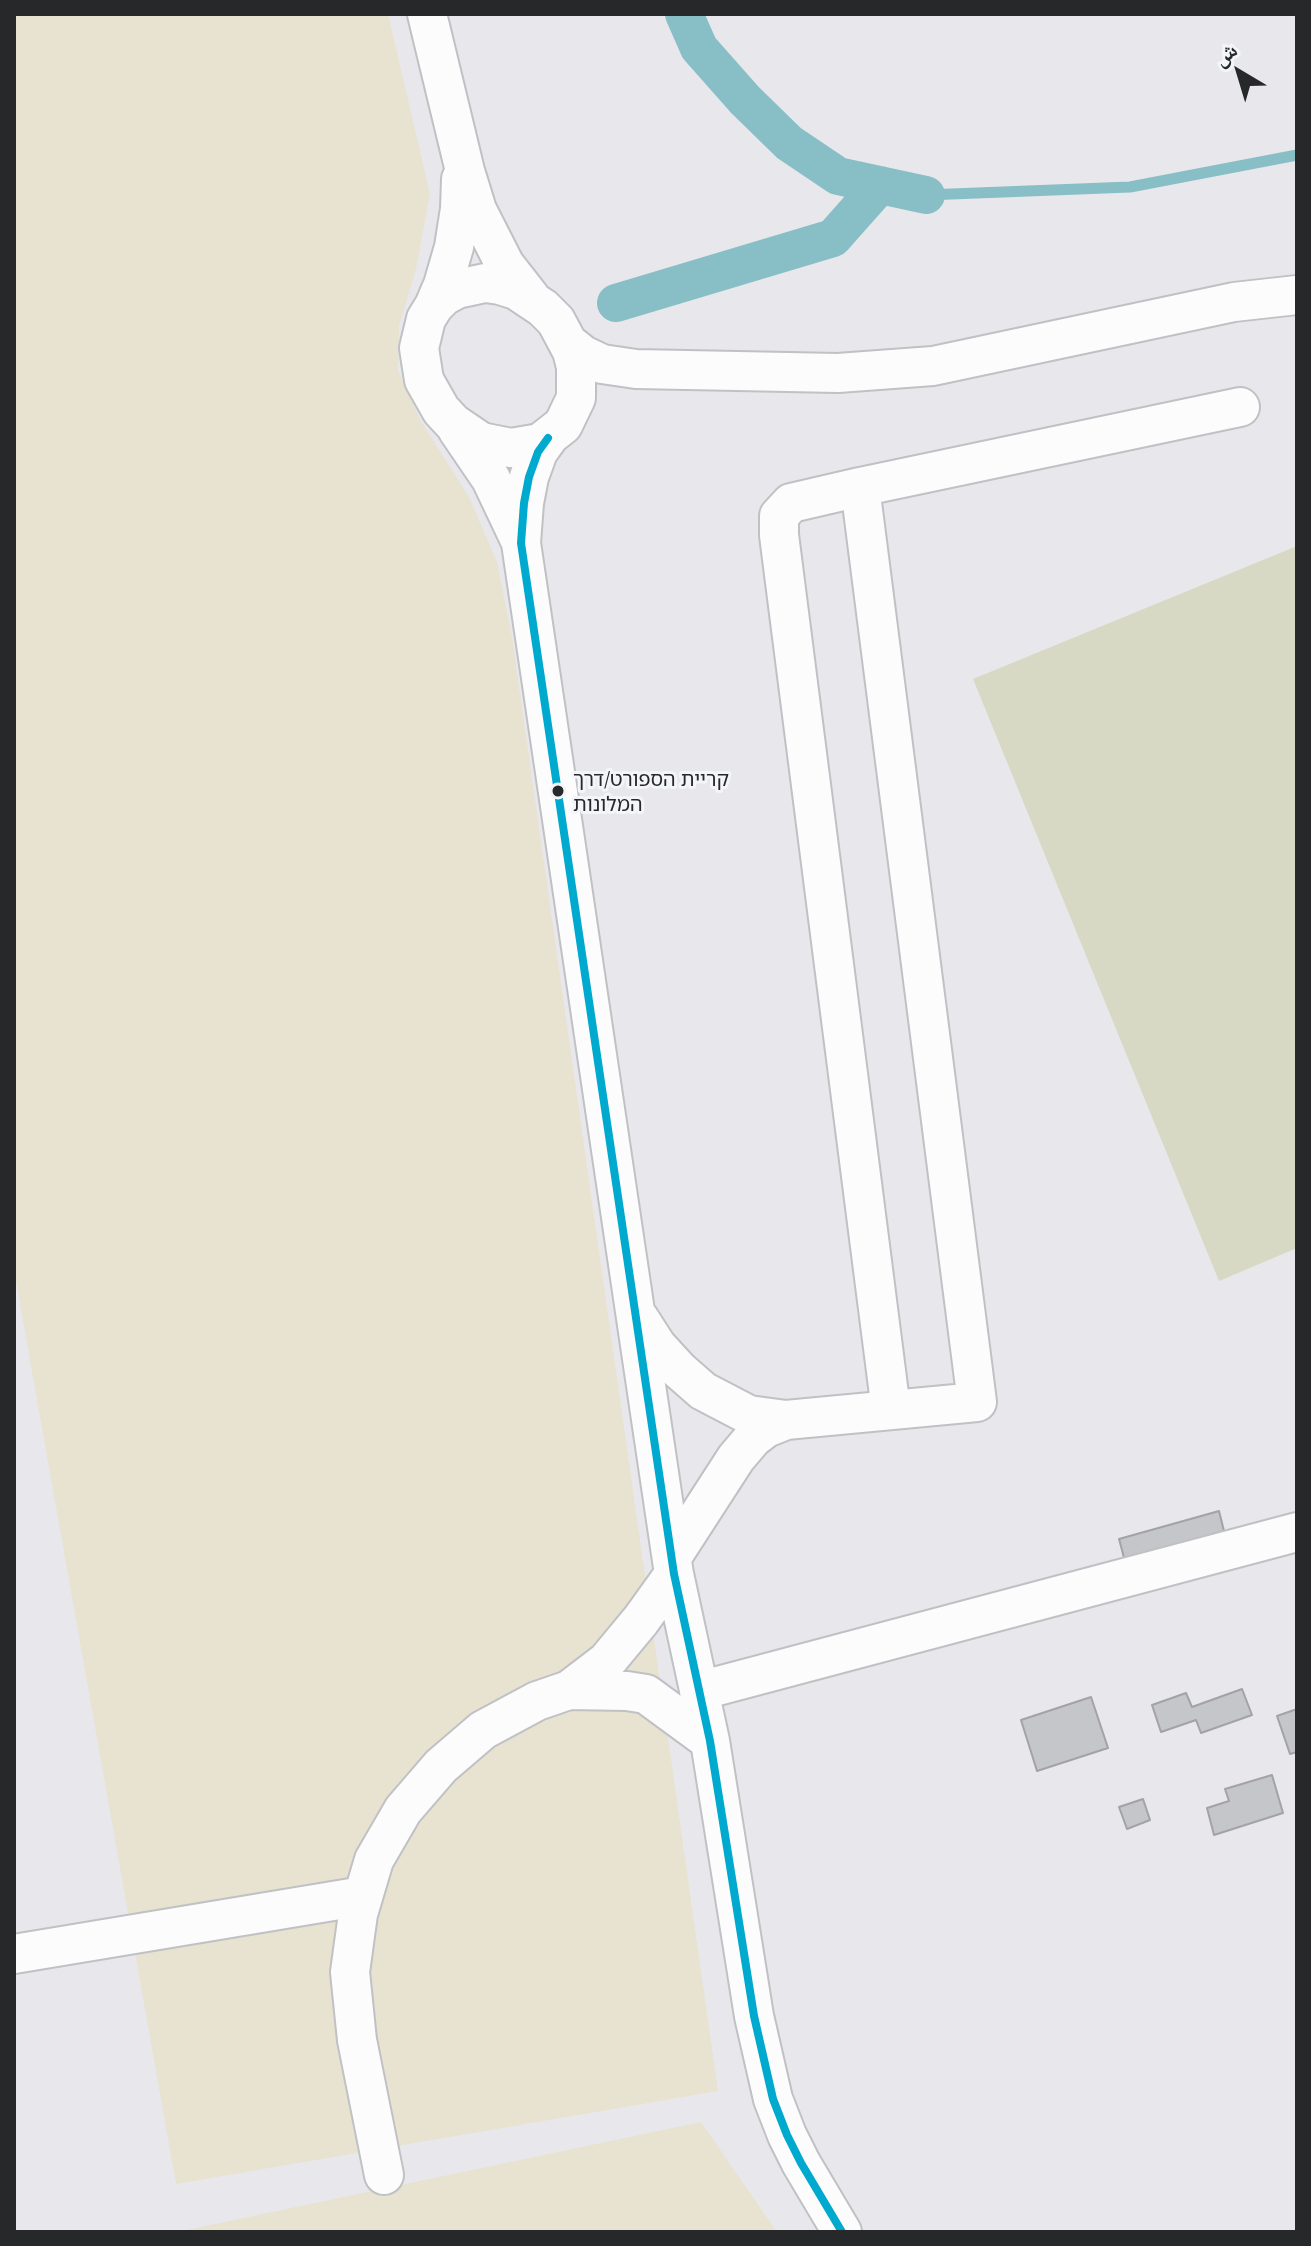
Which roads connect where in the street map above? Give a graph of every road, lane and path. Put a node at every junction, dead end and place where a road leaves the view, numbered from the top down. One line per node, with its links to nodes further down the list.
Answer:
1 (427, 14): 2 (street)
2 (460, 152): 4 (street); 5 (street)
3 (1297, 295): 7 (street)
4 (530, 297): 5 (street); 6 (street)
5 (434, 306): 10 (street)
6 (568, 343): 7 (street); 8 (street)
7 (636, 369): 8 (street)
8 (576, 398): 11 (street)
9 (1240, 407): 12 (street)
10 (453, 423): 11 (street); 13 (street)
11 (548, 438): 13 (street)
12 (860, 487): 15 (street); 15 (street)
13 (521, 543): 14 (street)
14 (636, 1313): 16 (street); 18 (street)
15 (891, 1410): 16 (street)
16 (786, 1420): 18 (street)
17 (1297, 1532): 20 (street)
18 (673, 1565): 19 (street); 20 (street)
19 (569, 1690): 21 (street); 22 (street)
20 (699, 1691): 21 (street)
21 (710, 1741): 25 (street)
22 (363, 1896): 23 (street); 24 (street)
23 (14, 1954)
24 (384, 2175)
25 (842, 2232)

